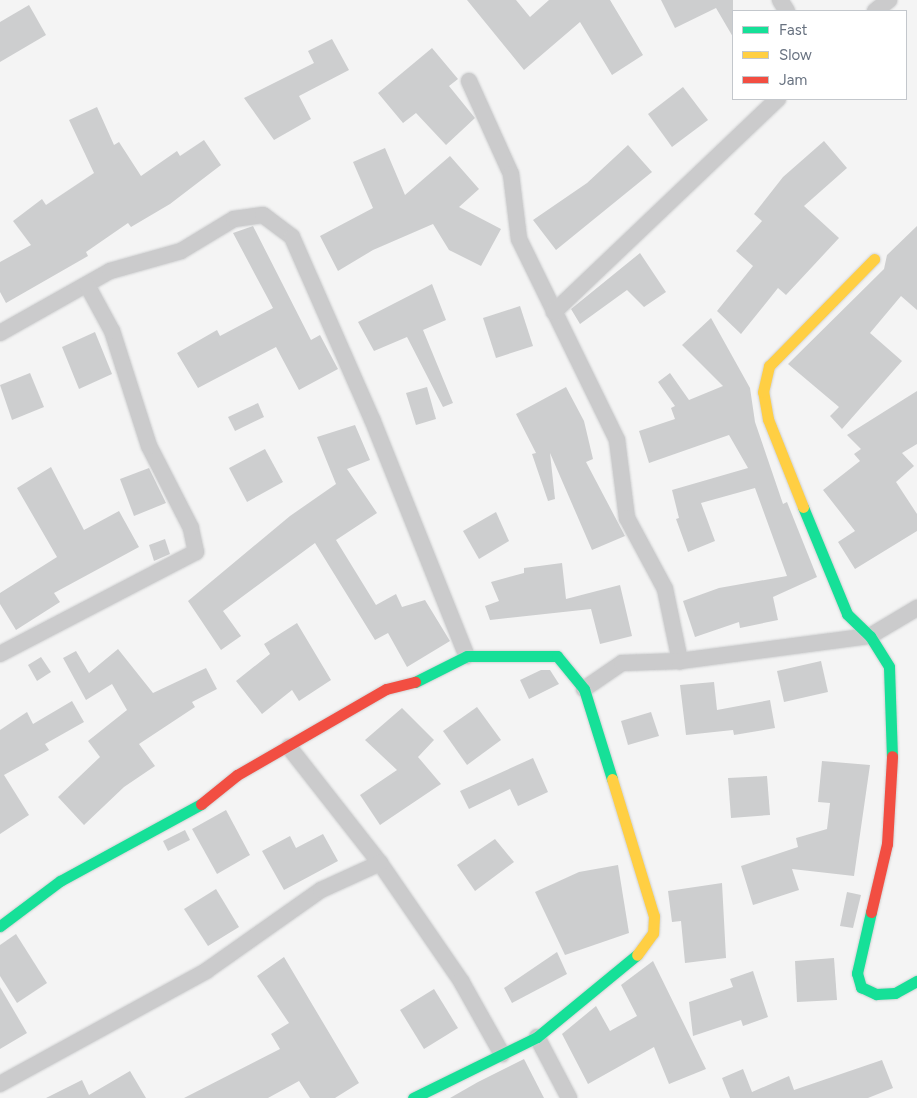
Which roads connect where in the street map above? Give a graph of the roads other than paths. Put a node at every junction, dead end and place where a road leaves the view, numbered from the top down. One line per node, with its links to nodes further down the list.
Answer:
1 (889, 0): 2 (street)
2 (876, 10)
3 (469, 81): 7 (street)
4 (777, 100): 7 (street)
5 (874, 259): 10 (street)
6 (87, 285): 8 (street); 11 (street); 12 (street)
7 (554, 312): 13 (street)
8 (0, 333)
9 (917, 608): 10 (street)
10 (870, 636): 13 (street); 18 (street)
11 (0, 654)
12 (467, 656): 14 (street); 15 (street)
13 (680, 661): 14 (street)
14 (584, 689): 19 (street)
15 (289, 747): 16 (street); 17 (street)
16 (380, 863): 20 (street); 21 (street)
17 (0, 926)
18 (917, 981)
19 (537, 1037): 20 (street); 23 (street)
20 (502, 1054): 22 (street)
21 (0, 1084)
22 (413, 1098)
23 (569, 1098)

